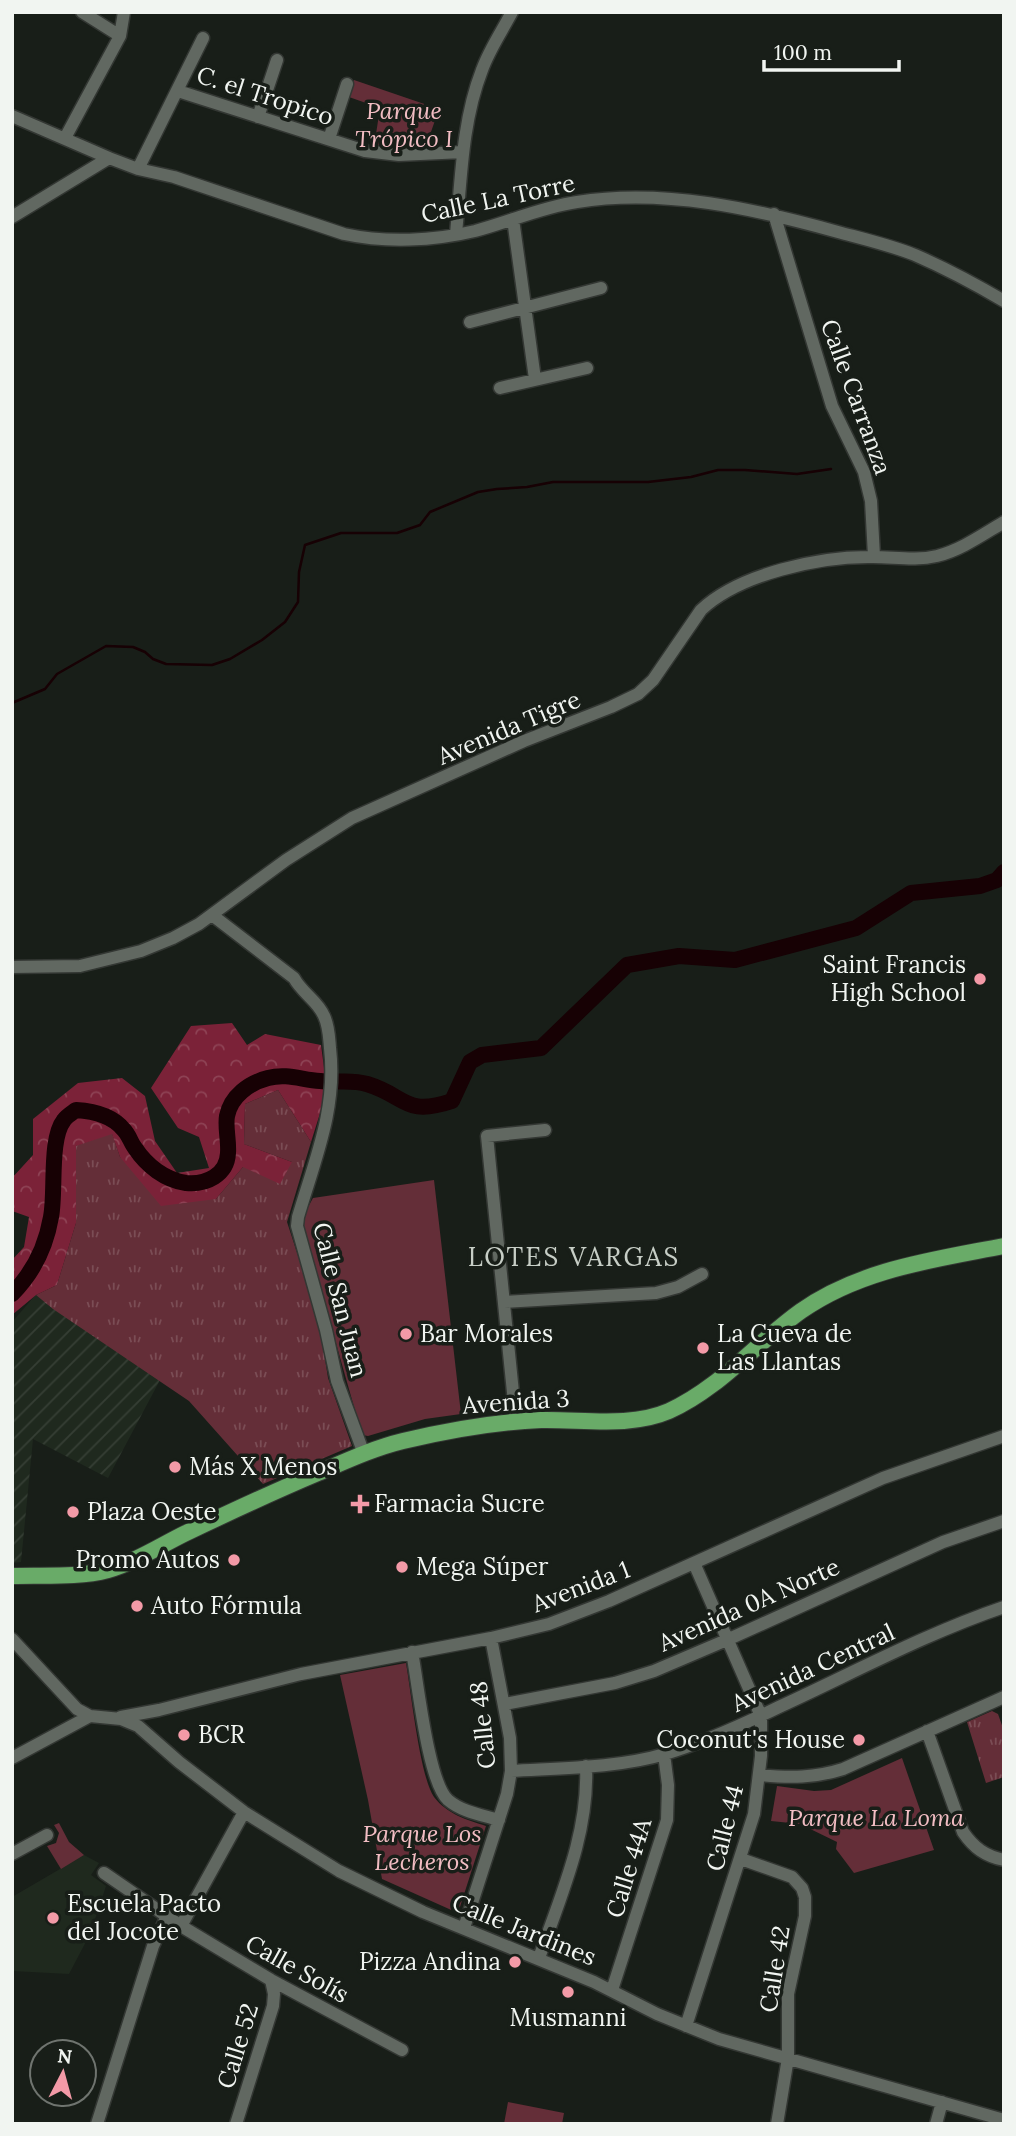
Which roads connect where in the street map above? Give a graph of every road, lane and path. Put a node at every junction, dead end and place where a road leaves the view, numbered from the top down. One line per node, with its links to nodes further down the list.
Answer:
1 (82, 12): 4 (street)
2 (124, 12): 4 (street)
3 (512, 12): 13 (street)
4 (120, 36): 11 (street)
5 (203, 38): 8 (street)
6 (277, 60): 10 (street)
7 (347, 84): 12 (street)
8 (178, 91): 10 (street, C. el Tropico); 15 (street)
9 (12, 116): 11 (street, Calle La Torre)
10 (258, 117): 12 (street, C. el Tropico)
11 (65, 138): 14 (street, Calle La Torre)
12 (329, 139): 13 (street, C. el Tropico)
13 (463, 152): 19 (street)
14 (109, 158): 15 (street, Calle La Torre); 17 (street)
15 (138, 169): 19 (street, Calle La Torre)
16 (774, 214): 18 (street, Calle La Torre); 21 (street, Calle La Torre); 28 (street, Calle Carranza)
17 (12, 217)
18 (513, 219): 19 (street, Calle La Torre); 22 (street)
19 (456, 234)
20 (601, 288): 22 (street)
21 (1004, 301)
22 (524, 307): 23 (street); 25 (street)
23 (470, 322)
24 (587, 368): 25 (street)
25 (535, 379): 26 (street)
26 (500, 388)
27 (1004, 522): 28 (street, Avenida Tigre)
28 (874, 556): 29 (street, Avenida Tigre)
29 (212, 915): 30 (street, Avenida Tigre); 37 (street, Calle San Juan)
30 (12, 967)
31 (545, 1130): 34 (street)
32 (1004, 1245): 35 (main road, Avenida 3)
33 (702, 1275): 34 (street)
34 (504, 1302): 35 (street)
35 (516, 1422): 37 (main road, Avenida 3)
36 (1004, 1436): 39 (street, Avenida 1)
37 (364, 1454): 40 (main road, Avenida 3)
38 (1004, 1521): 44 (street, Avenida 0A Norte)
39 (694, 1563): 42 (street, Avenida 1); 44 (street, Calle 44)
40 (12, 1576)
41 (1004, 1607): 51 (street, Avenida Central)
42 (491, 1638): 45 (street, Avenida 1); 47 (street, Calle 48)
43 (12, 1639): 50 (street)
44 (729, 1639): 47 (street, Avenida 0A Norte); 51 (street, Calle 44)
45 (412, 1653): 48 (street, Avenida 1); 61 (street)
46 (1001, 1698): 49 (street); 53 (street)
47 (505, 1704): 58 (street, Calle 48)
48 (159, 1710): 52 (street, Avenida 1); 54 (street)
49 (1004, 1712)
50 (90, 1716): 52 (street, Calle Jardines); 56 (street)
51 (761, 1716): 55 (street, Avenida Central); 59 (street, Calle 44)
52 (111, 1718): 54 (street, Calle Jardines)
53 (927, 1731): 59 (street); 65 (street)
54 (153, 1738): 60 (street, Calle Jardines)
55 (664, 1754): 57 (street, Avenida Central); 72 (street, Calle 44A)
56 (12, 1758)
57 (586, 1766): 58 (street, Avenida Central); 70 (street)
58 (511, 1770): 61 (street, Calle 48)
59 (760, 1775): 64 (street, Calle 44)
60 (244, 1812): 68 (street); 69 (street, Calle Jardines)
61 (499, 1820): 69 (street, Calle 48)
62 (47, 1835): 63 (street)
63 (12, 1854)
64 (741, 1859): 73 (street, Calle 44); 75 (street, Calle 42)
65 (1004, 1860)
66 (104, 1873): 67 (street, Calle Solís)
67 (167, 1916): 68 (street, Calle Solís); 78 (street)
68 (181, 1926): 71 (street, Calle Solís)
69 (464, 1928): 70 (street, Calle Jardines)
70 (539, 1958): 72 (street, Calle Jardines)
71 (271, 1980): 74 (street, Calle Solís); 79 (street, Calle 52)
72 (612, 1990): 73 (street, Calle Jardines)
73 (685, 2026): 75 (street, Calle Jardines)
74 (402, 2050)
75 (788, 2059): 76 (street, Calle Jardines); 80 (street, Calle 42)
76 (945, 2104): 77 (street, Calle Jardines); 81 (street); 82 (street)
77 (1004, 2120)
78 (97, 2124)
79 (236, 2124)
80 (777, 2124)
81 (936, 2124)
82 (944, 2124)

